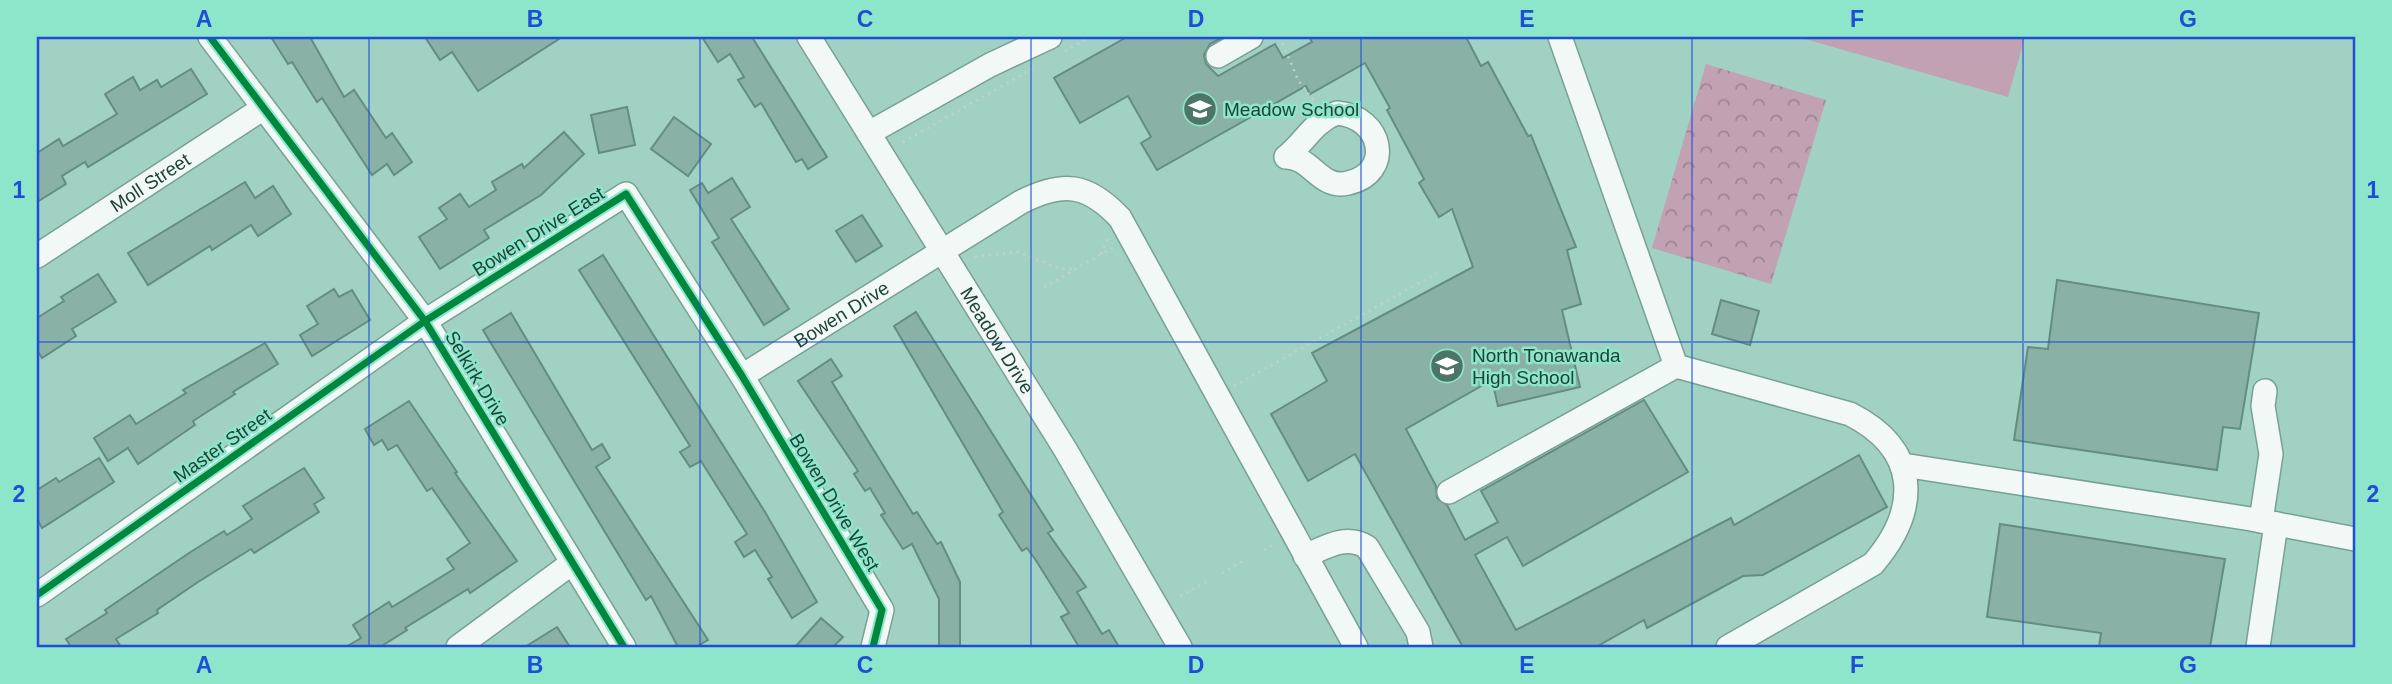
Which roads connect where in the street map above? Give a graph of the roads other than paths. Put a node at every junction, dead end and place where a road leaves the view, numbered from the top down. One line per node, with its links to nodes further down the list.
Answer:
1 (210, 37): 7 (street, Selkirk Drive)
2 (809, 37): 8 (street, Meadow Drive)
3 (1251, 37): 6 (street)
4 (1560, 37): 12 (street)
5 (1052, 47): 8 (street)
6 (1218, 56)
7 (261, 109): 10 (street, Moll Street); 11 (street, Selkirk Drive)
8 (869, 133): 9 (street, Meadow Drive)
9 (942, 250): 13 (street, Bowen Drive); 19 (street, Bowen Drive); 25 (street, Meadow Drive)
10 (37, 256)
11 (425, 321): 13 (street, Bowen Drive East); 20 (street, Selkirk Drive); 21 (street, Master Street)
12 (1676, 366): 15 (street); 16 (street)
13 (742, 376): 24 (street, Bowen Drive West)
14 (2265, 391): 17 (street)
15 (1903, 465): 17 (street); 28 (street)
16 (1449, 492)
17 (2268, 523): 18 (street); 29 (street)
18 (2355, 539)
19 (1305, 556): 26 (street, Bowen Drive); 27 (street)
20 (572, 563): 22 (street); 23 (street, Selkirk Drive)
21 (37, 595)
22 (458, 647)
23 (624, 647)
24 (873, 647)
25 (1180, 647)
26 (1356, 647)
27 (1421, 647)
28 (1728, 647)
29 (2258, 647)

